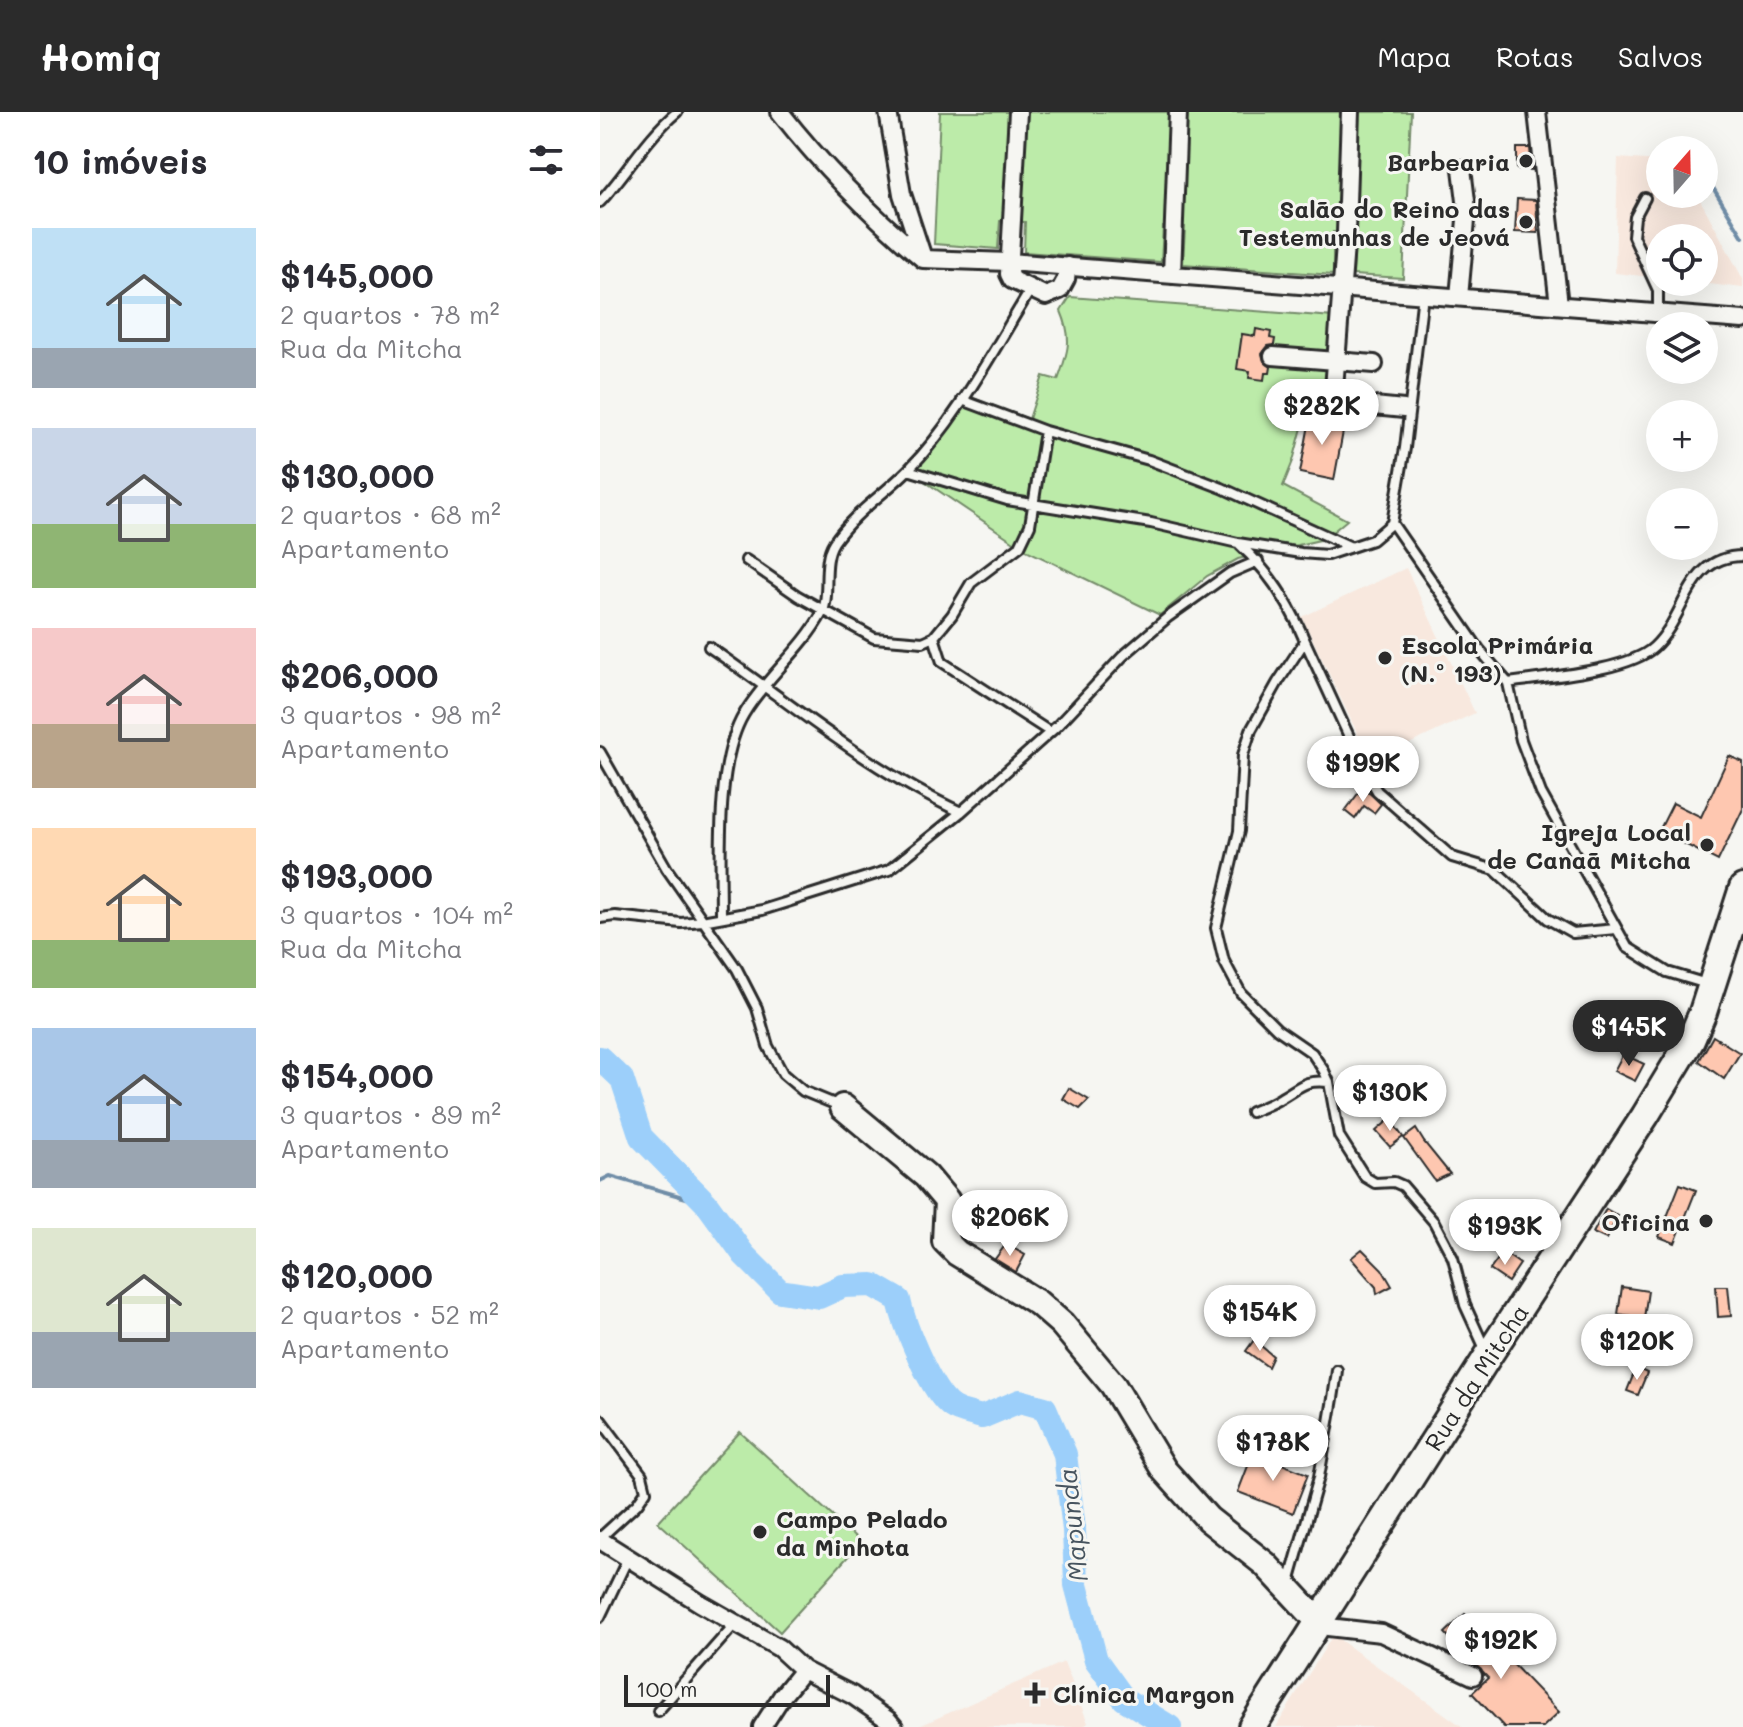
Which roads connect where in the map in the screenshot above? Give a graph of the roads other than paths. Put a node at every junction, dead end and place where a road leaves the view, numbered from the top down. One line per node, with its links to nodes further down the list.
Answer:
1 (677, 112): 10 (lane)
2 (780, 112): 11 (street)
3 (888, 112): 11 (street)
4 (1018, 112): 12 (street)
5 (1178, 112): 14 (street)
6 (1350, 112): 15 (street)
7 (1537, 112): 19 (street)
8 (1462, 169): 18 (street)
9 (1645, 198): 21 (lane)
10 (600, 202)
11 (923, 259): 12 (street)
12 (1009, 262): 13 (street); 16 (street)
13 (1068, 266): 14 (street); 16 (street)
14 (1172, 275): 15 (street)
15 (1342, 288): 17 (street); 25 (street)
16 (1031, 289): 27 (lane)
17 (1423, 294): 18 (street); 32 (lane)
18 (1459, 297): 19 (street)
19 (1559, 305): 20 (street)
20 (1646, 312)
21 (1658, 312)
22 (1718, 318): 23 (street)
23 (1743, 320)
24 (1273, 356): 25 (street)
25 (1337, 361): 26 (street); 28 (street)
26 (1374, 364)
27 (962, 400): 29 (lane); 30 (lane)
28 (1404, 409)
29 (1045, 431): 31 (lane); 34 (lane)
30 (908, 470): 31 (lane); 38 (lane)
31 (1033, 504): 33 (lane); 39 (lane)
32 (1392, 523): 34 (lane); 42 (lane)
33 (1238, 543): 34 (lane); 37 (lane)
34 (1351, 547)
35 (1743, 556): 42 (lane)
36 (746, 560): 38 (lane)
37 (1258, 561): 40 (lane); 44 (lane)
38 (823, 611): 39 (lane); 43 (lane)
39 (934, 637): 44 (lane)
40 (1305, 641): 51 (lane); 53 (lane)
41 (709, 647): 43 (lane)
42 (1508, 683): 51 (lane)
43 (764, 685): 46 (lane); 48 (lane)
44 (1050, 732): 46 (lane)
45 (600, 752): 50 (lane)
46 (961, 812): 48 (lane)
47 (1743, 888): 52 (main road, Rua da Mitcha)
48 (721, 917): 50 (lane)
49 (600, 918): 50 (lane)
50 (702, 921): 54 (lane)
51 (1616, 929): 52 (lane)
52 (1711, 986): 56 (main road, Rua da Mitcha)
53 (1329, 1082): 55 (lane); 56 (lane)
54 (843, 1107): 61 (street)
55 (1251, 1112)
56 (1488, 1356): 64 (main road, Rua da Mitcha)
57 (1337, 1370): 61 (lane)
58 (600, 1419): 59 (lane)
59 (600, 1539): 60 (street)
60 (628, 1558): 62 (lane); 63 (street)
61 (1287, 1589): 64 (street)
62 (600, 1617)
63 (736, 1623): 65 (street); 67 (lane)
64 (1320, 1623): 66 (street); 70 (main road, Rua da Mitcha)
65 (803, 1670): 68 (street); 69 (street)
66 (1473, 1676)
67 (658, 1711)
68 (762, 1727)
69 (894, 1727)
70 (1252, 1727)

